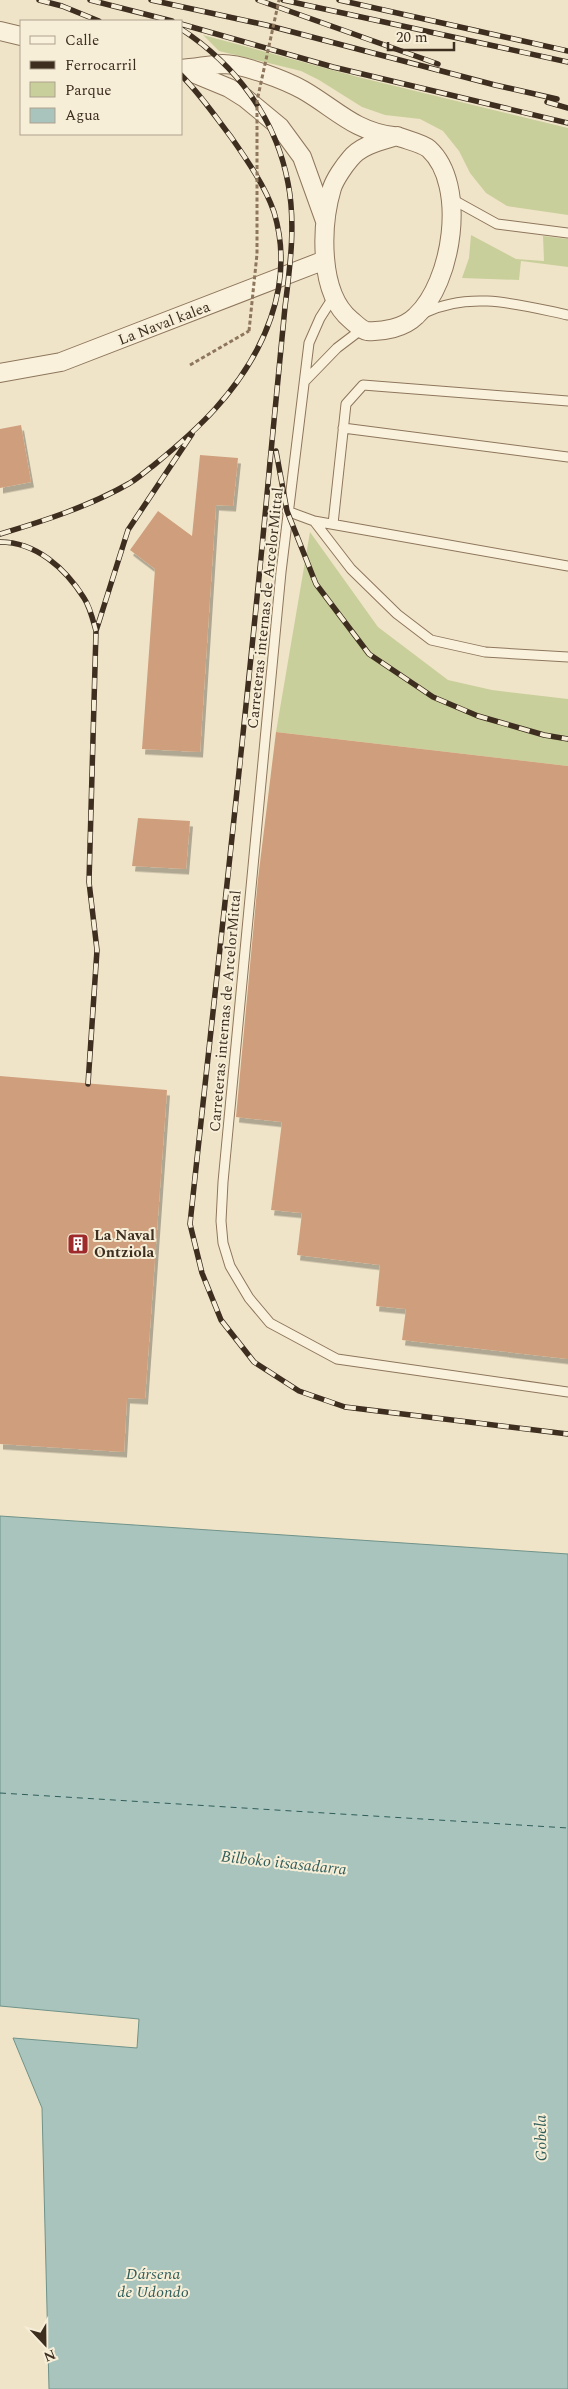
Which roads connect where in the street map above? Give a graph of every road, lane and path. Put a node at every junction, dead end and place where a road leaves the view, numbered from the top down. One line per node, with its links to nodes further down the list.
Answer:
1 (279, 0): 14 (path, bridge)
2 (0, 31): 3 (street)
3 (20, 36)
4 (182, 69): 5 (street); 7 (street)
5 (397, 136): 6 (street); 7 (street)
6 (450, 198): 8 (lane); 12 (street)
7 (325, 221): 9 (street)
8 (568, 233)
9 (325, 260): 10 (street); 15 (street, La Naval kalea)
10 (334, 296): 13 (street); 16 (lane, Carreteras internas de ArcelorMittal)
11 (568, 316): 12 (lane)
12 (415, 317): 13 (street)
13 (362, 328): 16 (lane)
14 (190, 365)
15 (0, 373)
16 (305, 382): 20 (lane, Carreteras internas de ArcelorMittal)
17 (568, 401): 18 (lane)
18 (343, 428): 19 (lane); 22 (lane)
19 (568, 457)
20 (288, 511): 21 (lane); 25 (lane, Carreteras internas de ArcelorMittal)
21 (314, 521): 22 (lane); 24 (lane)
22 (333, 524): 23 (lane)
23 (568, 566)
24 (568, 657)
25 (568, 1392)

